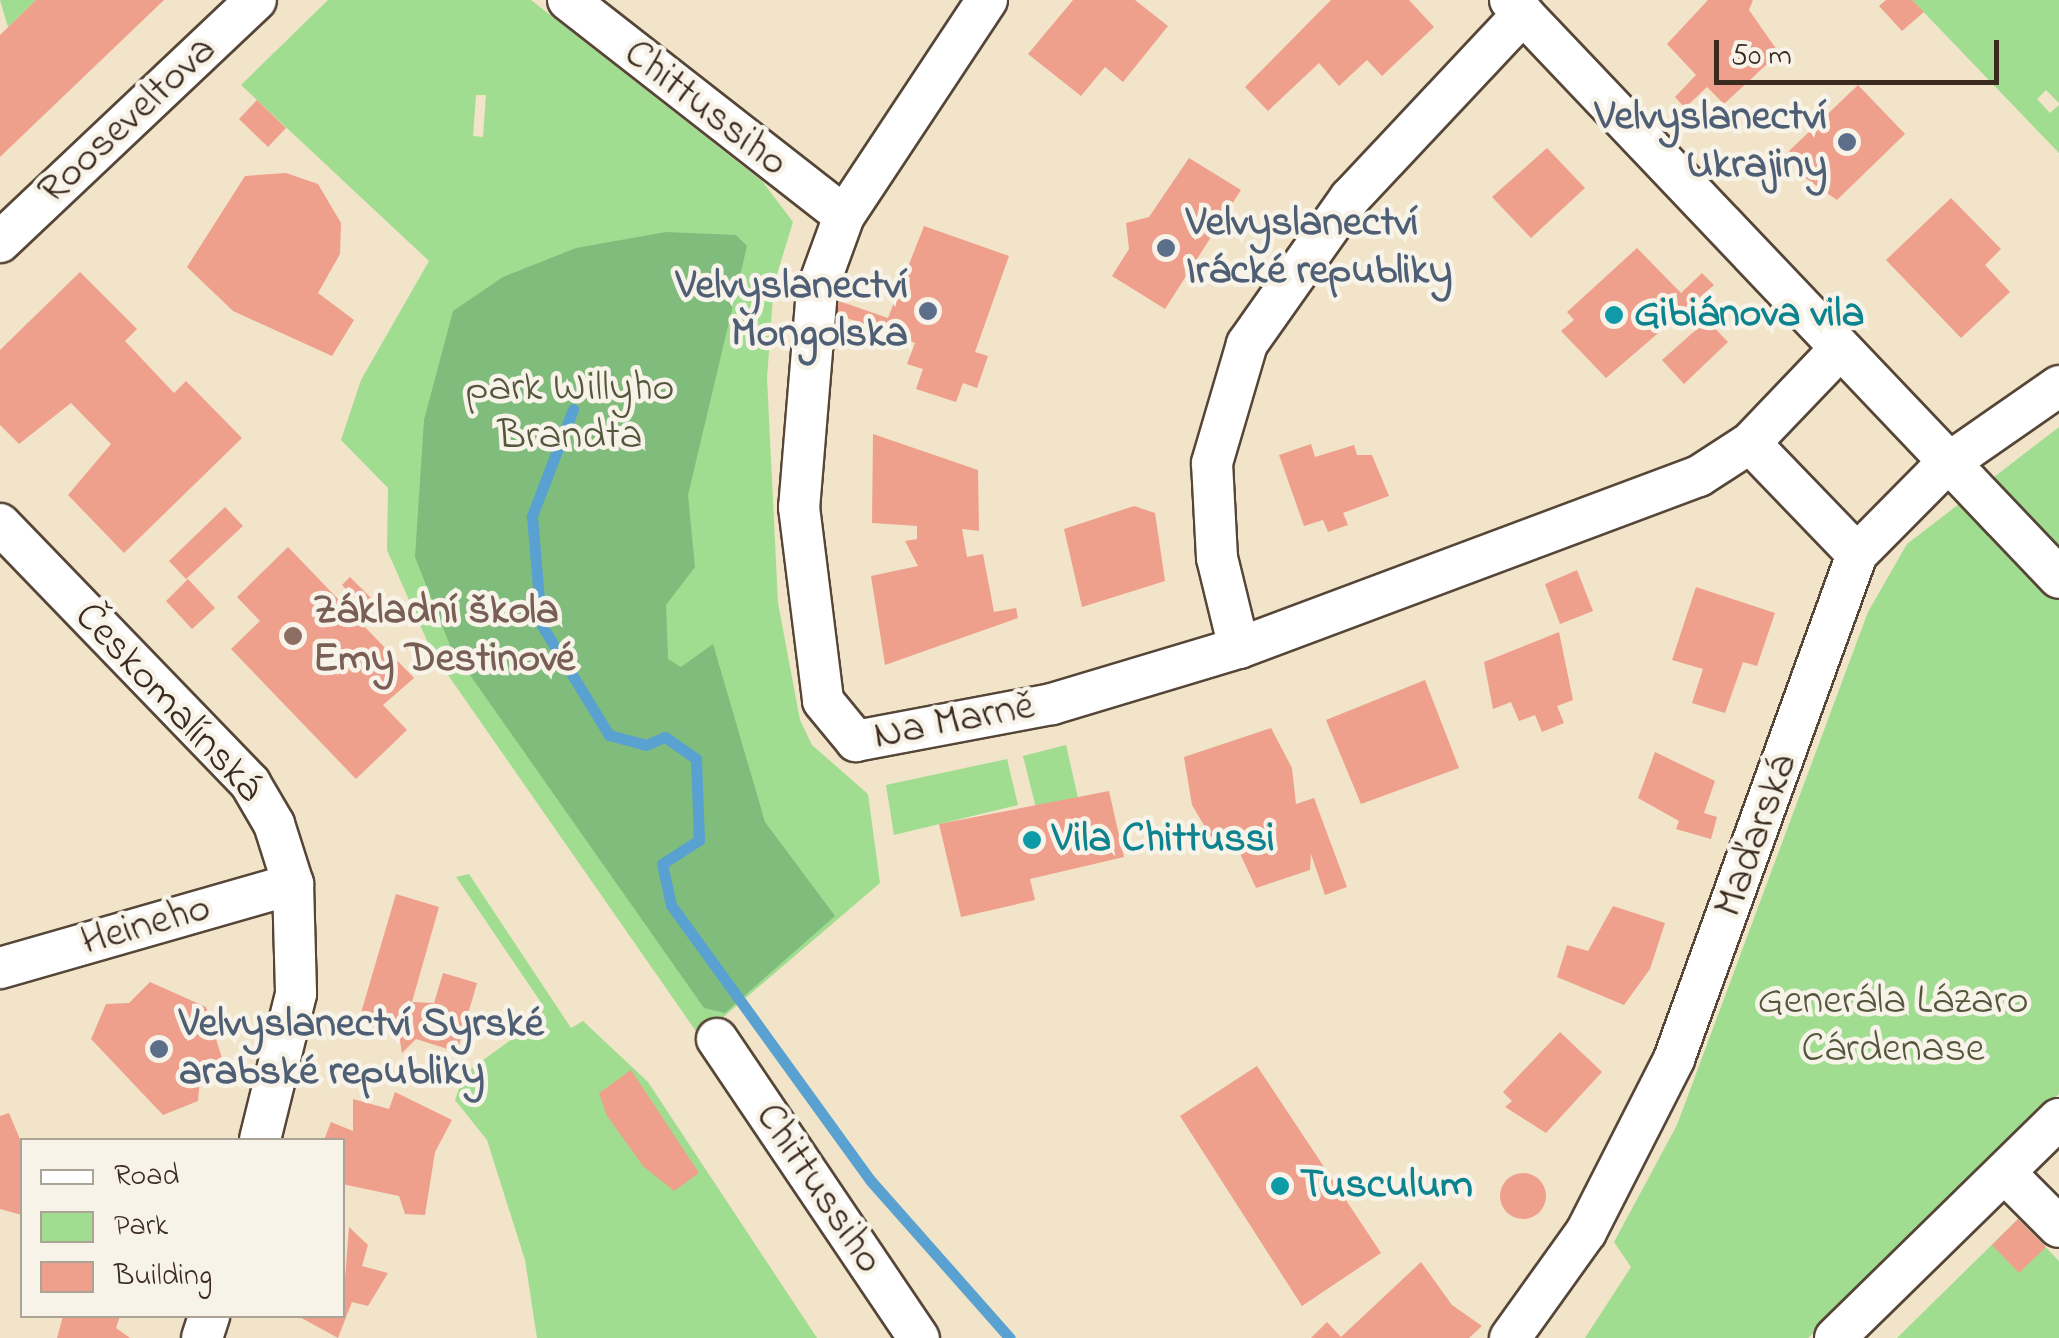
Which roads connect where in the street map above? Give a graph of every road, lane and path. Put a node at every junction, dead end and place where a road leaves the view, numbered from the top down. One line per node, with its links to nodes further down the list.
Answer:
1 (256, 0): 6 (street, Rooseveltova)
2 (568, 0): 5 (street, Chittussiho)
3 (987, 0): 5 (street, Na Marně)
4 (1516, 7): 7 (street); 14 (street)
5 (844, 216): 14 (street, Na Marně)
6 (0, 242)
7 (1836, 352): 9 (street, Na Marně); 10 (street)
8 (2059, 386): 10 (street, Maďarská)
9 (1750, 443): 12 (street); 14 (street, Na Marně)
10 (1944, 466): 12 (street, Maďarská); 13 (street)
11 (0, 524): 15 (street, Českomalínská)
12 (1856, 554): 23 (street, Maďarská)
13 (2059, 578)
14 (1239, 648)
15 (293, 884): 16 (street, Heineho); 19 (street, Českomalínská)
16 (0, 968)
17 (717, 1039): 22 (street, Chittussiho)
18 (2059, 1119): 20 (street)
19 (260, 1138)
20 (2005, 1173): 21 (street); 24 (street)
21 (2059, 1227)
22 (919, 1338)
23 (1510, 1338)
24 (1835, 1338)

